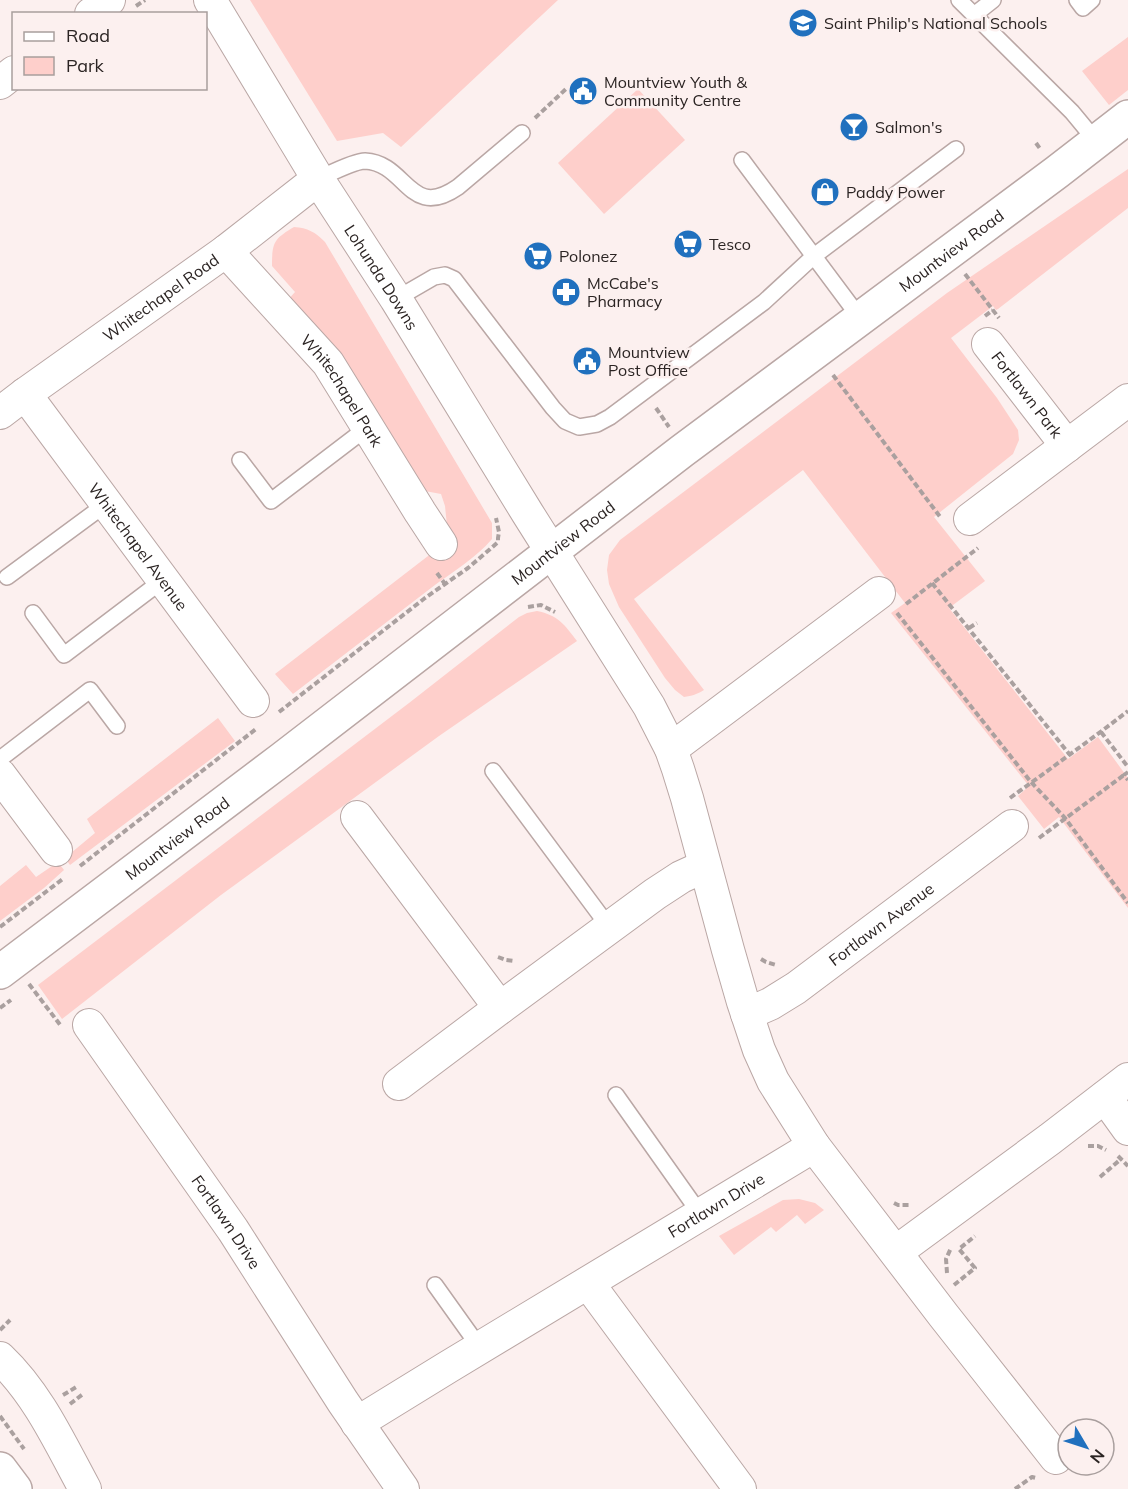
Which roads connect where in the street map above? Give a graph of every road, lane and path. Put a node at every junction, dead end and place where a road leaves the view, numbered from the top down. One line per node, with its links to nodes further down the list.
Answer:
1 (109, 0): 7 (street)
2 (210, 0): 15 (street, Lohunda Downs)
3 (958, 0): 8 (lane)
4 (993, 0): 8 (lane)
5 (1077, 0): 6 (lane)
6 (1092, 0)
7 (94, 12)
8 (974, 15): 12 (lane)
9 (567, 88): 11 (path)
10 (1128, 117): 12 (street, Mountview Road)
11 (522, 133): 15 (lane)
12 (1096, 141): 17 (street, Mountview Road)
13 (956, 148): 18 (lane)
14 (742, 160): 18 (lane)
15 (318, 179): 16 (street, Whitechapel Road); 19 (street, Lohunda Downs)
16 (226, 251): 24 (street, Whitechapel Road); 27 (street, Whitechapel Park)
17 (948, 252): 20 (path); 21 (street, Mountview Road)
18 (814, 256): 19 (lane); 21 (lane)
19 (396, 299): 34 (street, Lohunda Downs)
20 (993, 310): 22 (path); 22 (path)
21 (860, 318): 34 (street, Mountview Road)
22 (990, 327): 28 (street, Fortlawn Park)
23 (833, 375): 32 (path)
24 (25, 394): 26 (street, Whitechapel Road); 30 (street, Whitechapel Avenue)
25 (1128, 400): 28 (street, Fortlawn Park)
26 (0, 413)
27 (368, 427): 29 (lane); 33 (street, Whitechapel Park)
28 (1066, 446): 32 (street, Fortlawn Park)
29 (240, 460)
30 (106, 504): 35 (lane); 36 (street, Whitechapel Avenue)
31 (492, 510): 47 (path)
32 (959, 523)
33 (441, 544)
34 (552, 552): 50 (street); 71 (street, Mountview Road)
35 (7, 578)
36 (163, 580): 39 (lane); 47 (street, Whitechapel Avenue)
37 (932, 583): 43 (path)
38 (887, 602): 50 (street); 58 (path)
39 (33, 613)
40 (520, 614): 41 (path)
41 (558, 614)
42 (976, 623): 43 (path)
43 (969, 628): 45 (path)
44 (1040, 705): 45 (path)
45 (1034, 710): 51 (path)
46 (1128, 711): 49 (path)
47 (263, 714): 65 (path)
48 (117, 726): 52 (lane)
49 (1101, 732): 51 (path); 53 (path)
50 (671, 749): 63 (street)
51 (1070, 755): 58 (path)
52 (0, 759)
53 (1128, 767)
54 (493, 771): 66 (lane)
55 (1126, 773): 57 (path); 60 (path)
56 (0, 775): 62 (street)
57 (1128, 780)
58 (1031, 782): 60 (path); 61 (path)
59 (357, 817): 73 (street)
60 (1065, 818): 61 (path); 64 (path)
61 (1018, 822): 74 (street, Fortlawn Avenue)
62 (56, 850)
63 (705, 866): 66 (street); 74 (street)
64 (1128, 903)
65 (0, 927)
66 (609, 927): 73 (street)
67 (756, 951): 70 (path)
68 (497, 957): 69 (path)
69 (517, 961)
70 (781, 965)
71 (19, 981): 72 (path); 75 (path)
72 (0, 1008)
73 (500, 1008): 76 (street)
74 (747, 1014): 80 (street)
75 (76, 1026): 99 (street, Fortlawn Drive)
76 (399, 1084)
77 (1117, 1088): 79 (street); 90 (street)
78 (616, 1095): 87 (lane)
79 (1118, 1144): 81 (path); 82 (path)
80 (814, 1146): 87 (street, Fortlawn Drive); 90 (street)
81 (1080, 1149)
82 (1121, 1159): 83 (path); 84 (path)
83 (1128, 1166)
84 (1100, 1177)
85 (890, 1201): 86 (path)
86 (913, 1205)
87 (701, 1215): 92 (street, Fortlawn Drive)
88 (975, 1236): 94 (path)
89 (954, 1243): 91 (path)
90 (896, 1252): 100 (street)
91 (949, 1276)
92 (588, 1283): 97 (street, Fortlawn Drive); 105 (street)
93 (435, 1285): 97 (lane)
94 (959, 1292)
95 (10, 1320): 96 (path)
96 (0, 1330)
97 (480, 1348): 99 (street, Fortlawn Drive)
98 (0, 1358): 103 (street)
99 (357, 1423): 104 (street, Fortlawn Drive)
100 (1056, 1458)
101 (0, 1469): 102 (street)
102 (15, 1489)
103 (85, 1489)
104 (403, 1489)
105 (740, 1489)

